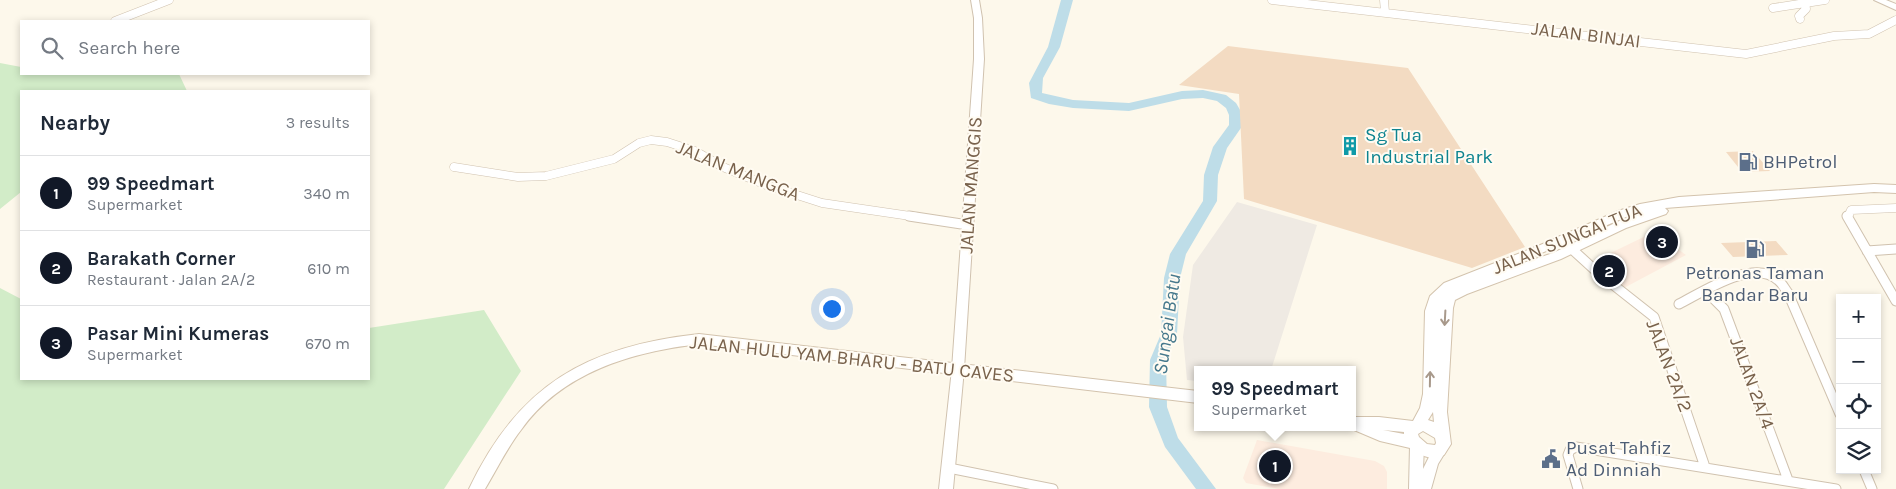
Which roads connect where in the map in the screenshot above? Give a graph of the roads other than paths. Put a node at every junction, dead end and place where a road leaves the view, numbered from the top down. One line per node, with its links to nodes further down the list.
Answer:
1 (169, 0): 12 (street)
2 (975, 0): 17 (street, JALAN MANGGIS)
3 (1272, 0): 10 (street, JALAN BINJAI)
4 (1384, 0): 10 (street)
5 (1825, 0): 7 (street)
6 (1878, 0): 8 (street)
7 (1805, 3): 9 (street); 11 (street)
8 (1896, 7)
9 (1773, 8)
10 (1385, 12): 13 (street, JALAN BINJAI)
11 (1800, 19)
12 (118, 20)
13 (1896, 20)
14 (454, 167): 17 (street, JALAN MANGGA)
15 (1896, 190): 18 (main road, JALAN SUNGAI TUA)
16 (1896, 208): 20 (street)
17 (968, 224): 24 (street, JALAN MANGGIS)
18 (1563, 247): 29 (main road, JALAN SUNGAI TUA, one-way to 18); 30 (main road, JALAN SUNGAI TUA, one-way to 30); 33 (street, JALAN 2A/2)
19 (1896, 249): 20 (street)
20 (1867, 250): 22 (street)
21 (1706, 291): 23 (street); 26 (street); 36 (street, JALAN 2A/4)
22 (1895, 296)
23 (1679, 304)
24 (958, 369): 25 (main road, JALAN HULU YAM BHARU - BATU CAVES); 34 (street, JALAN MANGGIS); 37 (main road, JALAN HULU YAM BHARU - BATU CAVES)
25 (1193, 397)
26 (1836, 405)
27 (1356, 423): 29 (main road)
28 (1356, 424): 31 (main road)
29 (1416, 426): 30 (main road); 31 (main road)
30 (1442, 436): 32 (main road)
31 (1415, 444): 32 (main road); 40 (street)
32 (1439, 451): 41 (street)
33 (1705, 467): 36 (street); 42 (street)
34 (949, 468): 38 (street, JALAN MANGGIS); 39 (street)
35 (1866, 474): 44 (street)
36 (1788, 480): 43 (street)
37 (477, 489)
38 (946, 489)
39 (1053, 489)
40 (1416, 489)
41 (1424, 489)
42 (1578, 489)
43 (1836, 489)
44 (1872, 489)

